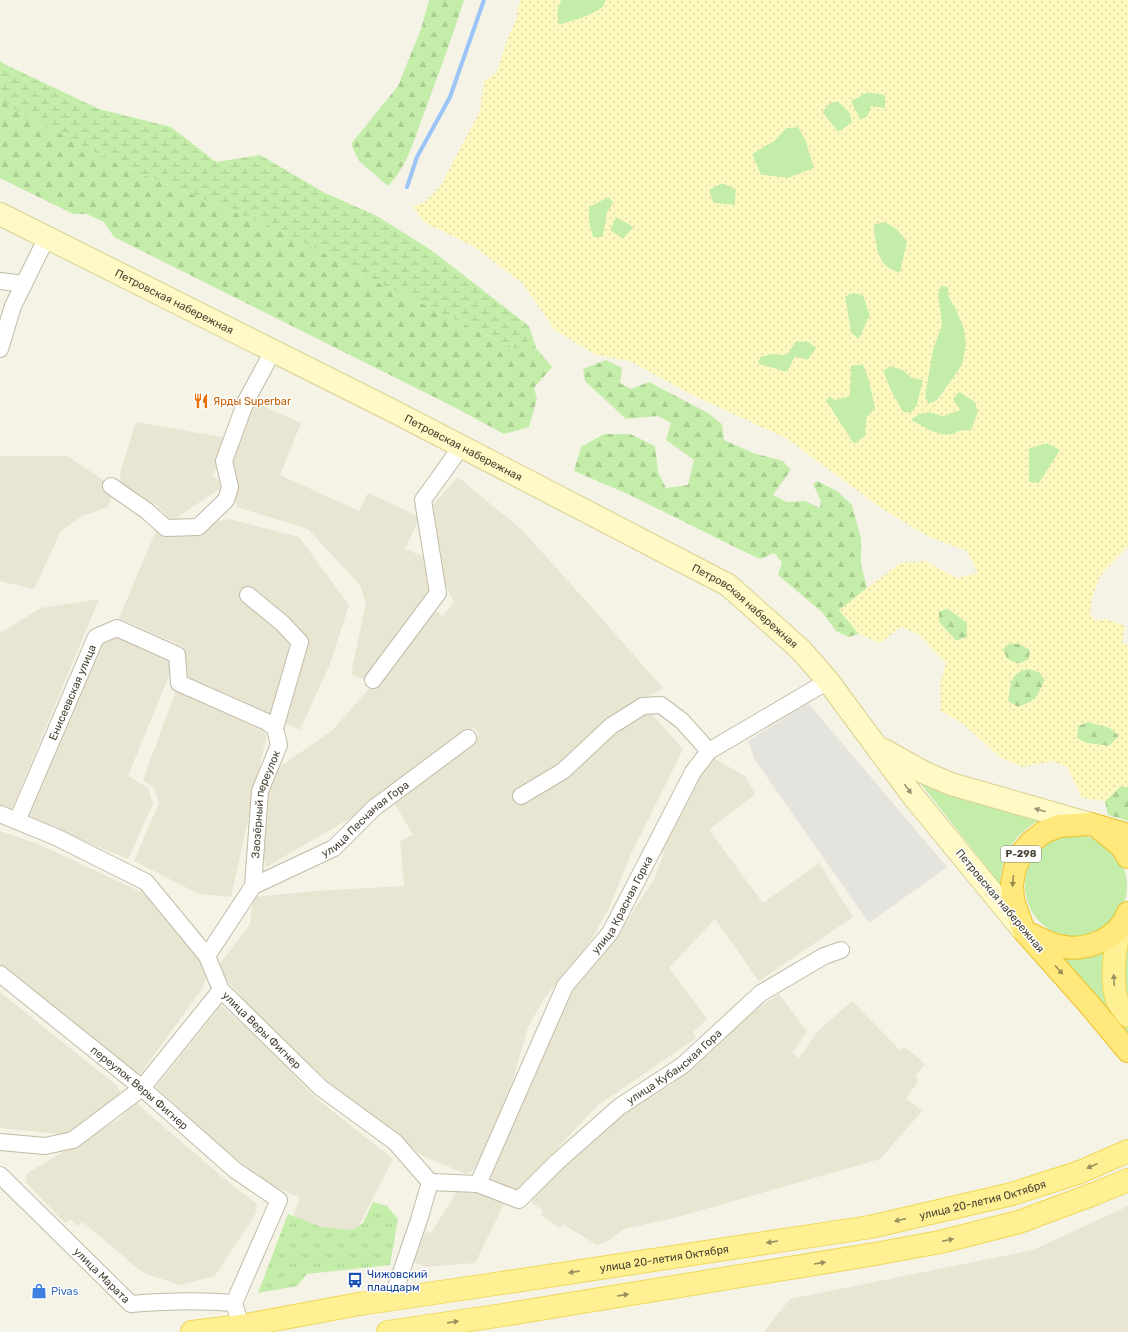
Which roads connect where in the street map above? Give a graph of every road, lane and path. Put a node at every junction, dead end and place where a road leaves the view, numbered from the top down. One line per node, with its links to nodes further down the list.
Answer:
1 (0, 214): 2 (main road, Петровская набережная)
2 (47, 237): 4 (street); 6 (main road, Петровская набережная)
3 (0, 281): 4 (street)
4 (24, 284): 5 (street)
5 (0, 349)
6 (273, 351): 7 (main road, Петровская набережная); 8 (street)
7 (461, 447): 10 (street); 11 (main road, Петровская набережная)
8 (111, 486)
9 (248, 595): 12 (street, Заозёрный переулок)
10 (373, 680)
11 (828, 681): 14 (main road, Петровская набережная); 15 (street, улица Красная Горка)
12 (276, 728): 18 (street, Енисеевская улица); 22 (street, Заозёрный переулок)
13 (468, 738): 22 (street, улица Песчаная Гора)
14 (877, 746): 19 (main road, Петровская набережная, one-way to 14); 24 (main road, Петровская набережная, one-way to 24)
15 (709, 751): 16 (street); 37 (street, улица Красная Горка)
16 (521, 796)
17 (0, 814): 18 (street, улица Веры Фигнер)
18 (17, 821): 26 (street, улица Веры Фигнер)
19 (1091, 824): 20 (highway, Р-298); 21 (highway); 24 (highway, Р-298, one-way to 24)
20 (1128, 835)
21 (1128, 857)
22 (253, 886): 26 (street, Заозёрный переулок)
23 (1127, 917): 24 (highway); 29 (main road, one-way to 23)
24 (1024, 931): 30 (highway, Петровская набережная / Р-298, one-way to 30)
25 (841, 950): 37 (street, улица Кубанская Гора)
26 (207, 956): 28 (street, улица Веры Фигнер)
27 (0, 974): 31 (street, переулок Веры Фигнер)
28 (221, 990): 31 (street); 36 (street, улица Веры Фигнер)
29 (1128, 1016)
30 (1128, 1051)
31 (142, 1088): 32 (street); 39 (street, переулок Веры Фигнер)
32 (0, 1142)
33 (1128, 1150): 38 (main road, улица 20-летия Октября, one-way to 38)
34 (0, 1175): 39 (street, улица Марата)
35 (1128, 1180): 41 (main road, one-way to 35)
36 (430, 1182): 37 (street); 38 (street)
37 (478, 1184)
38 (392, 1299): 40 (main road, улица 20-летия Октября)
39 (234, 1303): 40 (street)
40 (241, 1326): 42 (main road, улица 20-летия Октября)
41 (396, 1331)
42 (192, 1332)

